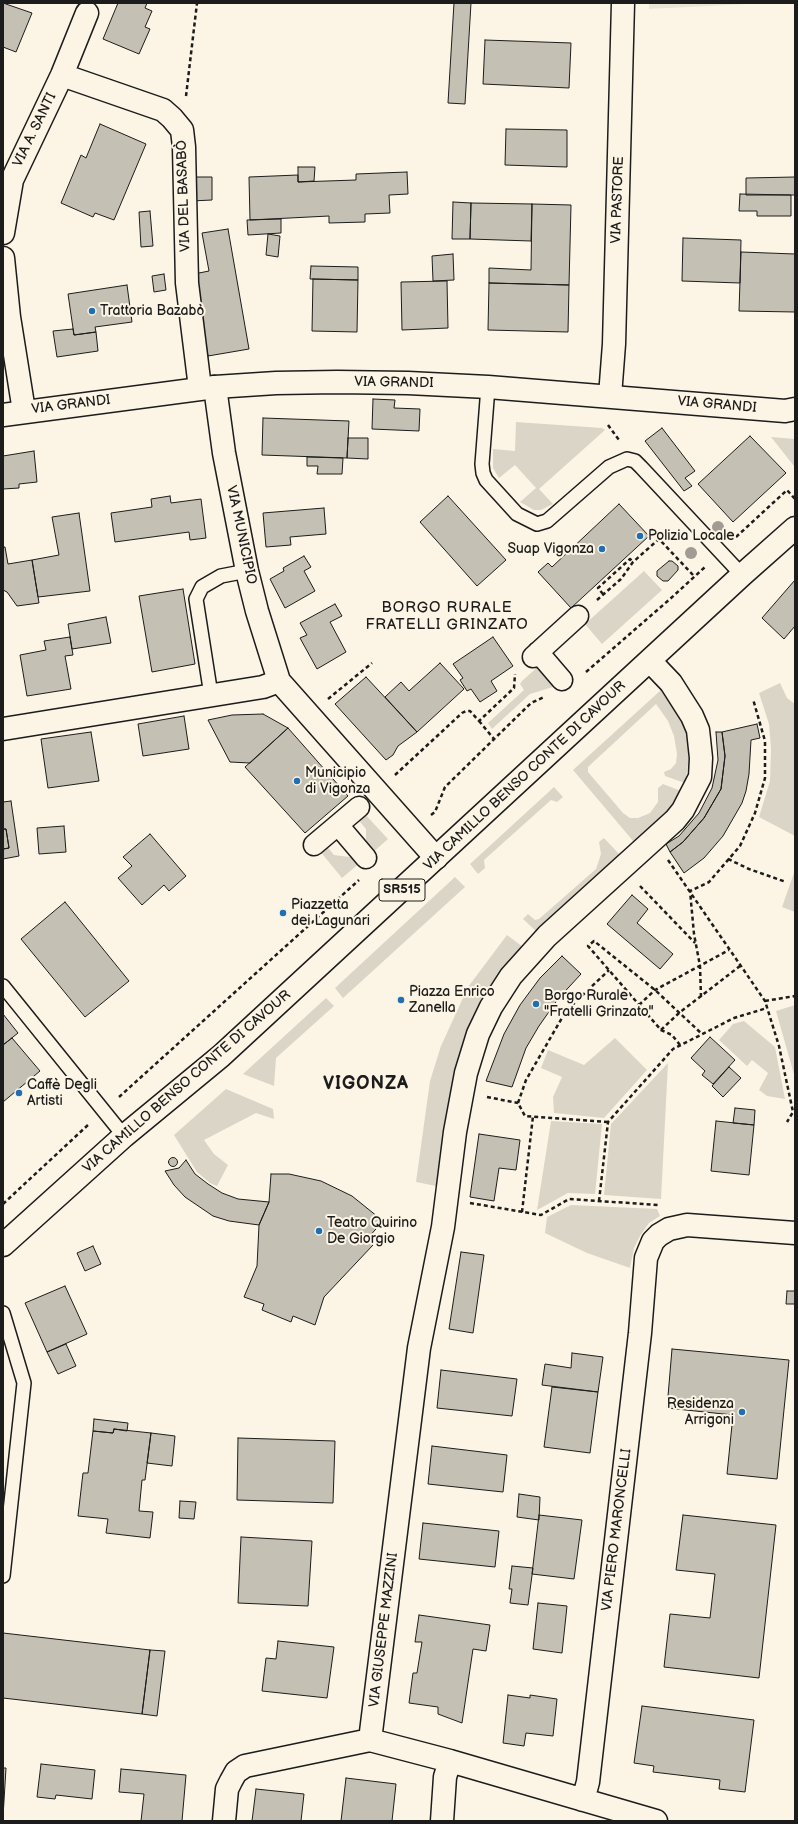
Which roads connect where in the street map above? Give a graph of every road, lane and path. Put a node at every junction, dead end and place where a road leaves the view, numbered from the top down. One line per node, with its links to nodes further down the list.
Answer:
1 (197, 3): 5 (path, VIA DEL BASABÒ)
2 (624, 3): 10 (street, VIA PASTORE)
3 (87, 13): 4 (street, VIA A. SANTI)
4 (62, 75): 5 (street); 6 (street, VIA A. SANTI)
5 (182, 130): 9 (street, VIA DEL BASABÒ)
6 (3, 233)
7 (3, 258): 11 (street)
8 (488, 387): 9 (street, VIA GRANDI); 10 (street, VIA GRANDI); 19 (lane)
9 (208, 388): 11 (street, VIA GRANDI); 16 (street, VIA MUNICIPIO)
10 (610, 396): 12 (street, VIA GRANDI)
11 (13, 413)
12 (792, 413)
13 (795, 528): 19 (street, VIA CAMILLO BENSO CONTE DI CAVOUR / SR515)
14 (633, 562): 17 (path); 18 (path); 20 (path)
15 (611, 570): 17 (path)
16 (247, 571): 26 (street, VIA MUNICIPIO); 27 (lane)
17 (614, 574): 20 (path)
18 (693, 575)
19 (742, 575): 23 (street, VIA CAMILLO BENSO CONTE DI CAVOUR / SR515)
20 (603, 594): 21 (path)
21 (578, 616): 22 (street)
22 (535, 654): 25 (street); 30 (path)
23 (650, 661): 38 (street, VIA CAMILLO BENSO CONTE DI CAVOUR / SR515); 75 (street, VIA GIUSEPPE MAZZINI)
24 (372, 663): 29 (path)
25 (562, 680)
26 (279, 681): 27 (street); 38 (street, VIA MUNICIPIO)
27 (211, 695): 31 (street)
28 (753, 699): 40 (path)
29 (326, 700)
30 (479, 721): 32 (path); 33 (path)
31 (3, 729)
32 (494, 739)
33 (395, 775)
34 (359, 807): 35 (street)
35 (338, 825): 36 (street); 37 (street)
36 (314, 845)
37 (366, 858)
38 (436, 858): 66 (street, VIA CAMILLO BENSO CONTE DI CAVOUR / SR515)
39 (668, 859): 43 (path)
40 (728, 859): 41 (path); 43 (path)
41 (786, 882)
42 (637, 883): 44 (path)
43 (690, 891): 44 (path); 45 (path)
44 (696, 944): 46 (path)
45 (729, 950): 46 (path); 47 (path)
46 (700, 966): 50 (path); 52 (path)
47 (740, 966): 52 (path); 53 (path)
48 (609, 970): 50 (path); 54 (path); 61 (path)
49 (3, 986): 66 (lane)
50 (655, 990): 54 (path); 56 (path)
51 (795, 996): 53 (path)
52 (701, 997): 56 (path)
53 (765, 1001): 55 (path)
54 (639, 1005): 57 (path)
55 (767, 1008): 58 (path); 62 (path)
56 (679, 1013): 57 (path); 58 (path)
57 (661, 1030): 59 (path)
58 (702, 1034): 59 (path)
59 (680, 1045): 64 (path)
60 (483, 1097): 61 (path)
61 (518, 1103): 63 (path)
62 (794, 1112): 65 (path)
63 (533, 1116): 64 (path); 70 (path)
64 (608, 1122): 67 (path)
65 (786, 1122)
66 (124, 1136): 72 (street, VIA CAMILLO BENSO CONTE DI CAVOUR / SR515)
67 (599, 1201): 69 (path); 70 (path)
68 (470, 1203): 70 (path)
69 (660, 1205)
70 (522, 1212)
71 (795, 1233): 77 (street, VIA PIERO MARONCELLI)
72 (3, 1245)
73 (3, 1313): 74 (lane)
74 (3, 1576)
75 (370, 1740): 76 (street); 78 (street)
76 (450, 1761): 77 (street); 79 (street)
77 (583, 1800): 80 (street)
78 (224, 1821)
79 (442, 1821)
80 (656, 1821)

